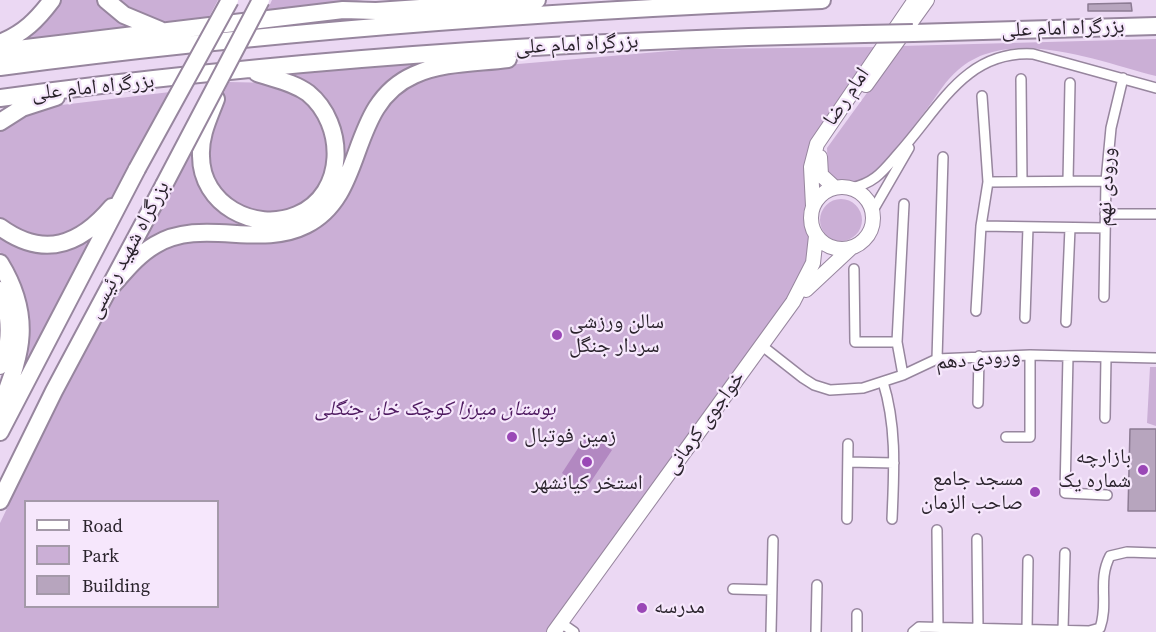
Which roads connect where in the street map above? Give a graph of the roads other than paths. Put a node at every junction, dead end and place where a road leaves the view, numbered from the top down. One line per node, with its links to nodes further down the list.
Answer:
1 (52, 0): 17 (highway)
2 (106, 0): 15 (highway)
3 (222, 0): 16 (highway, bridge)
4 (230, 0): 16 (highway, بزرگراه شهید رئیسی, bridge)
5 (261, 0): 23 (highway, بزرگراه شهید رئیسی, bridge)
6 (390, 0): 13 (highway)
7 (537, 0): 13 (highway)
8 (709, 0): 12 (highway)
9 (822, 0): 12 (highway, بزرگراه امام علی)
10 (915, 0): 41 (main road, امام رضا)
11 (927, 0): 37 (main road, امام رضا)
12 (736, 2): 20 (highway, بزرگراه امام علی)
13 (343, 10): 15 (highway)
14 (1156, 26): 18 (highway, بزرگراه امام علی, bridge)
15 (161, 30): 19 (highway)
16 (211, 31): 39 (highway, بزرگراه شهید رئیسی, bridge)
17 (0, 43)
18 (576, 46): 21 (highway, بزرگراه امام علی); 55 (highway)
19 (0, 51)
20 (0, 68)
21 (247, 71): 23 (highway, bridge); 27 (highway, بزرگراه امام علی)
22 (1123, 78): 26 (street); 31 (street); 35 (street, ورودی نهم)
23 (220, 79): 55 (highway, بزرگراه شهید رئیسی, bridge)
24 (1021, 79): 33 (street)
25 (1070, 83): 34 (street)
26 (1156, 88)
27 (72, 90): 29 (highway, بزرگراه امام علی); 30 (highway)
28 (982, 96): 36 (street)
29 (0, 99)
30 (0, 122)
31 (914, 137): 38 (street); 42 (street)
32 (943, 158): 68 (street)
33 (1022, 181): 34 (street); 36 (street)
34 (1068, 181): 35 (street)
35 (1106, 181): 43 (street, ورودی نهم)
36 (988, 182): 45 (street)
37 (834, 187): 38 (main road); 41 (main road)
38 (851, 188): 42 (main road)
39 (125, 192): 46 (highway); 75 (highway, بزرگراه شهید رئیسی)
40 (904, 204): 61 (street)
41 (813, 206): 50 (main road)
42 (872, 212): 51 (main road)
43 (1106, 214): 44 (street); 49 (street, ورودی نهم)
44 (1156, 214)
45 (981, 226): 47 (street); 58 (street)
46 (0, 227)
47 (1028, 227): 48 (street); 59 (street)
48 (1070, 228): 49 (street); 60 (street)
49 (1105, 228): 56 (street, ورودی نهم)
50 (816, 236): 51 (main road); 57 (main road)
51 (852, 247): 57 (main road)
52 (0, 263): 73 (highway)
53 (854, 269): 61 (street)
54 (0, 289): 69 (main road)
55 (109, 289): 81 (highway, بزرگراه شهید رئیسی)
56 (1104, 297)
57 (793, 302): 62 (main road, خواجوی کرمانی)
58 (976, 311)
59 (1025, 318)
60 (1066, 322)
61 (897, 342): 70 (street)
62 (761, 345): 71 (street, ورودی دهم); 94 (main road, خواجوی کرمانی)
63 (1030, 355): 64 (street, ورودی دهم); 65 (street, ورودی دهم); 76 (street)
64 (979, 356): 68 (street, ورودی دهم); 72 (street)
65 (1068, 356): 66 (street, ورودی دهم); 80 (street)
66 (1106, 357): 67 (street, ورودی دهم); 74 (street)
67 (1156, 358)
68 (937, 359): 70 (street, ورودی دهم)
69 (3, 361)
70 (903, 375): 71 (street, ورودی دهم)
71 (883, 382): 79 (street)
72 (978, 403)
73 (0, 407)
74 (1105, 418)
75 (0, 432)
76 (1006, 437)
77 (848, 444): 78 (street)
78 (848, 462): 79 (street); 82 (street)
79 (894, 463): 83 (street)
80 (1107, 495)
81 (0, 501)
82 (847, 519)
83 (892, 519)
84 (937, 530): 95 (street)
85 (977, 539): 96 (street)
86 (773, 540): 92 (street)
87 (1065, 553): 98 (street)
88 (1156, 553): 98 (street)
89 (1028, 560): 97 (street)
90 (817, 585): 101 (street)
91 (733, 589): 92 (street)
92 (772, 590): 100 (street)
93 (857, 614): 102 (street)
94 (557, 627): 99 (street)
95 (938, 627): 96 (street); 103 (street)
96 (978, 628): 97 (street)
97 (1027, 630): 98 (street)
98 (1063, 630)
99 (574, 632)
100 (771, 632)
101 (816, 632)
102 (857, 632)
103 (913, 632)

